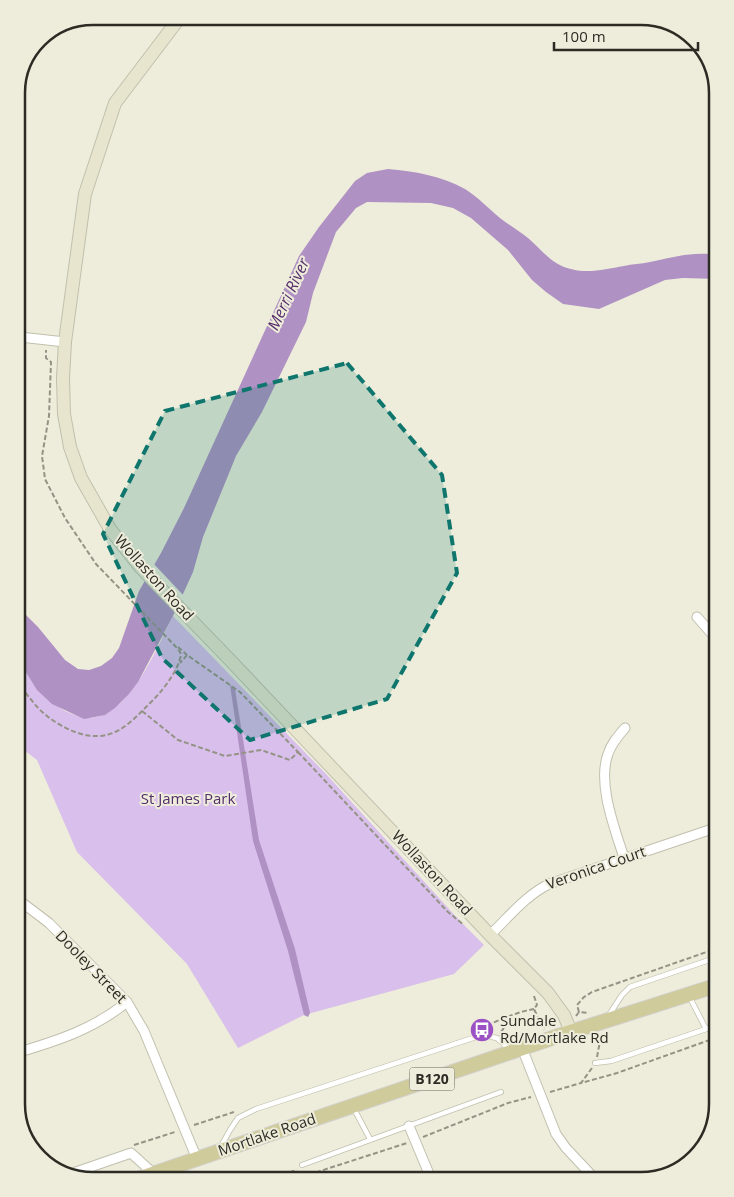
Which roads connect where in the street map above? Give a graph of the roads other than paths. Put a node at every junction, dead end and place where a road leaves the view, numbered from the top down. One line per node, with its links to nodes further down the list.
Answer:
1 (174, 25): 3 (street, Wollaston Road)
2 (25, 338): 3 (street)
3 (65, 342): 10 (street, Wollaston Road)
4 (697, 617): 5 (street)
5 (709, 631)
6 (625, 728): 8 (street)
7 (709, 830): 8 (street, Veronica Court)
8 (624, 858): 10 (street, Veronica Court)
9 (25, 905): 14 (street, Dooley Street)
10 (490, 935): 16 (street, Wollaston Road)
11 (709, 960): 15 (lane)
12 (709, 988): 13 (main road, Mortlake Road / B120)
13 (689, 995): 15 (main road, Mortlake Road / B120); 18 (lane)
14 (127, 1002): 19 (street); 27 (street, Dooley Street)
15 (601, 1023): 16 (main road, Mortlake Road / B120)
16 (569, 1026): 20 (main road, Mortlake Road / B120)
17 (709, 1028): 18 (lane)
18 (706, 1029): 21 (lane)
19 (25, 1050)
20 (517, 1050): 23 (main road, Mortlake Road / B120); 26 (lane); 33 (street)
21 (595, 1063)
22 (501, 1092): 24 (lane)
23 (352, 1106): 25 (lane); 26 (main road, Mortlake Road / B120)
24 (409, 1126): 25 (lane); 32 (street)
25 (370, 1139): 28 (lane)
26 (218, 1152): 27 (main road, Mortlake Road / B120)
27 (197, 1159): 31 (main road, Mortlake Road / B120)
28 (302, 1165)
29 (79, 1171): 30 (street)
30 (152, 1172)
31 (156, 1172)
32 (428, 1172)
33 (589, 1172)

